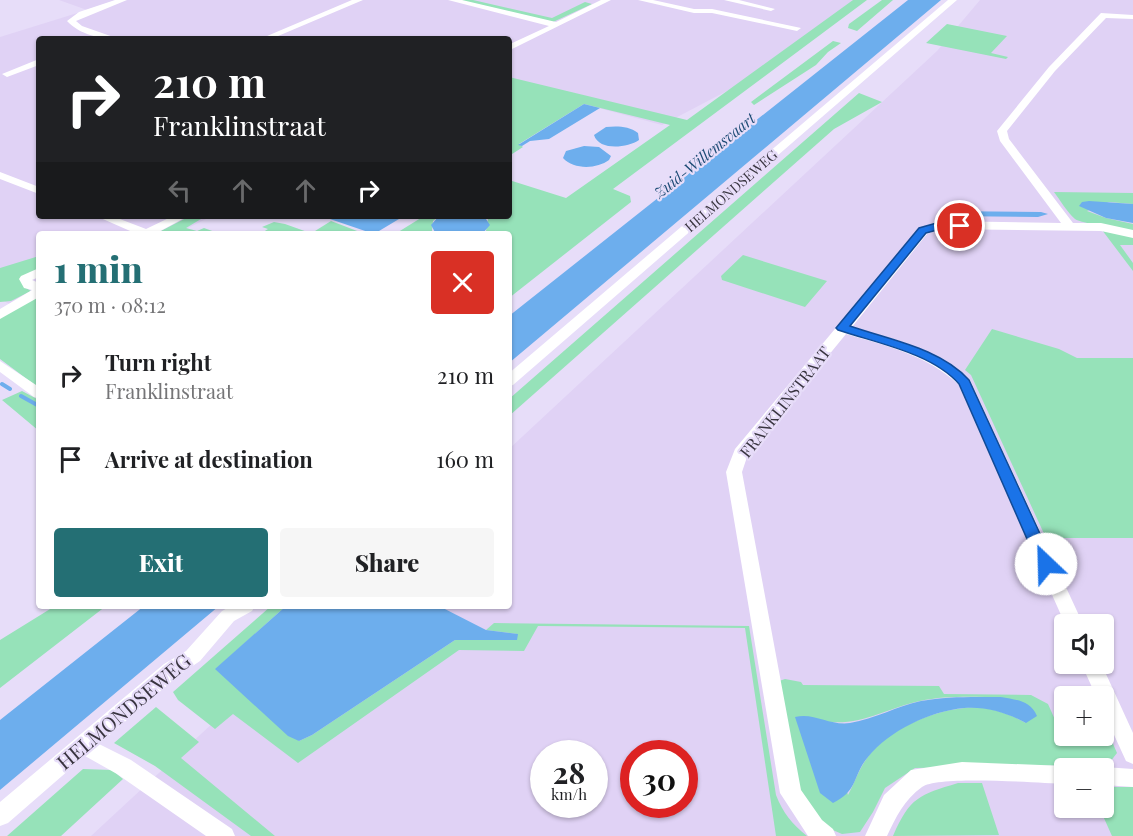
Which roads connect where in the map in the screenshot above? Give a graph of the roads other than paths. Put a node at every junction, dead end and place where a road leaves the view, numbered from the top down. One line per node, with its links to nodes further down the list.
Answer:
1 (123, 0): 13 (street)
2 (359, 0): 14 (street)
3 (452, 0): 11 (street)
4 (607, 0): 11 (street)
5 (642, 0): 9 (street)
6 (729, 0): 8 (street); 9 (street)
7 (954, 0): 33 (street, HELMONDSEWEG)
8 (771, 9)
9 (712, 11): 12 (street)
10 (1133, 17): 22 (street)
11 (557, 25): 15 (street)
12 (797, 28)
13 (101, 36)
14 (271, 36)
15 (512, 47)
16 (36, 63): 17 (street)
17 (7, 74)
18 (0, 175): 19 (street)
19 (36, 190)
20 (109, 219): 23 (street)
21 (176, 219): 24 (street)
22 (1070, 227): 25 (street, FRANKLINSTRAAT); 31 (street, FRANKLINSTRAAT)
23 (139, 231)
24 (152, 231)
25 (1133, 234)
26 (36, 273): 27 (street)
27 (36, 288)
28 (36, 291): 29 (street)
29 (6, 306): 30 (street)
30 (0, 315)
31 (842, 328): 36 (street); 45 (street, FRANKLINSTRAAT)
32 (0, 366): 34 (street)
33 (512, 379)
34 (36, 392)
35 (241, 609): 38 (street, HELMONDSEWEG)
36 (1069, 614)
37 (1096, 674): 39 (street)
38 (83, 745): 43 (street, HELMONDSEWEG); 44 (street)
39 (1133, 755)
40 (1054, 775): 46 (street)
41 (1114, 777): 42 (street)
42 (1133, 778)
43 (0, 816)
44 (224, 836)
45 (825, 836)
46 (876, 836)

